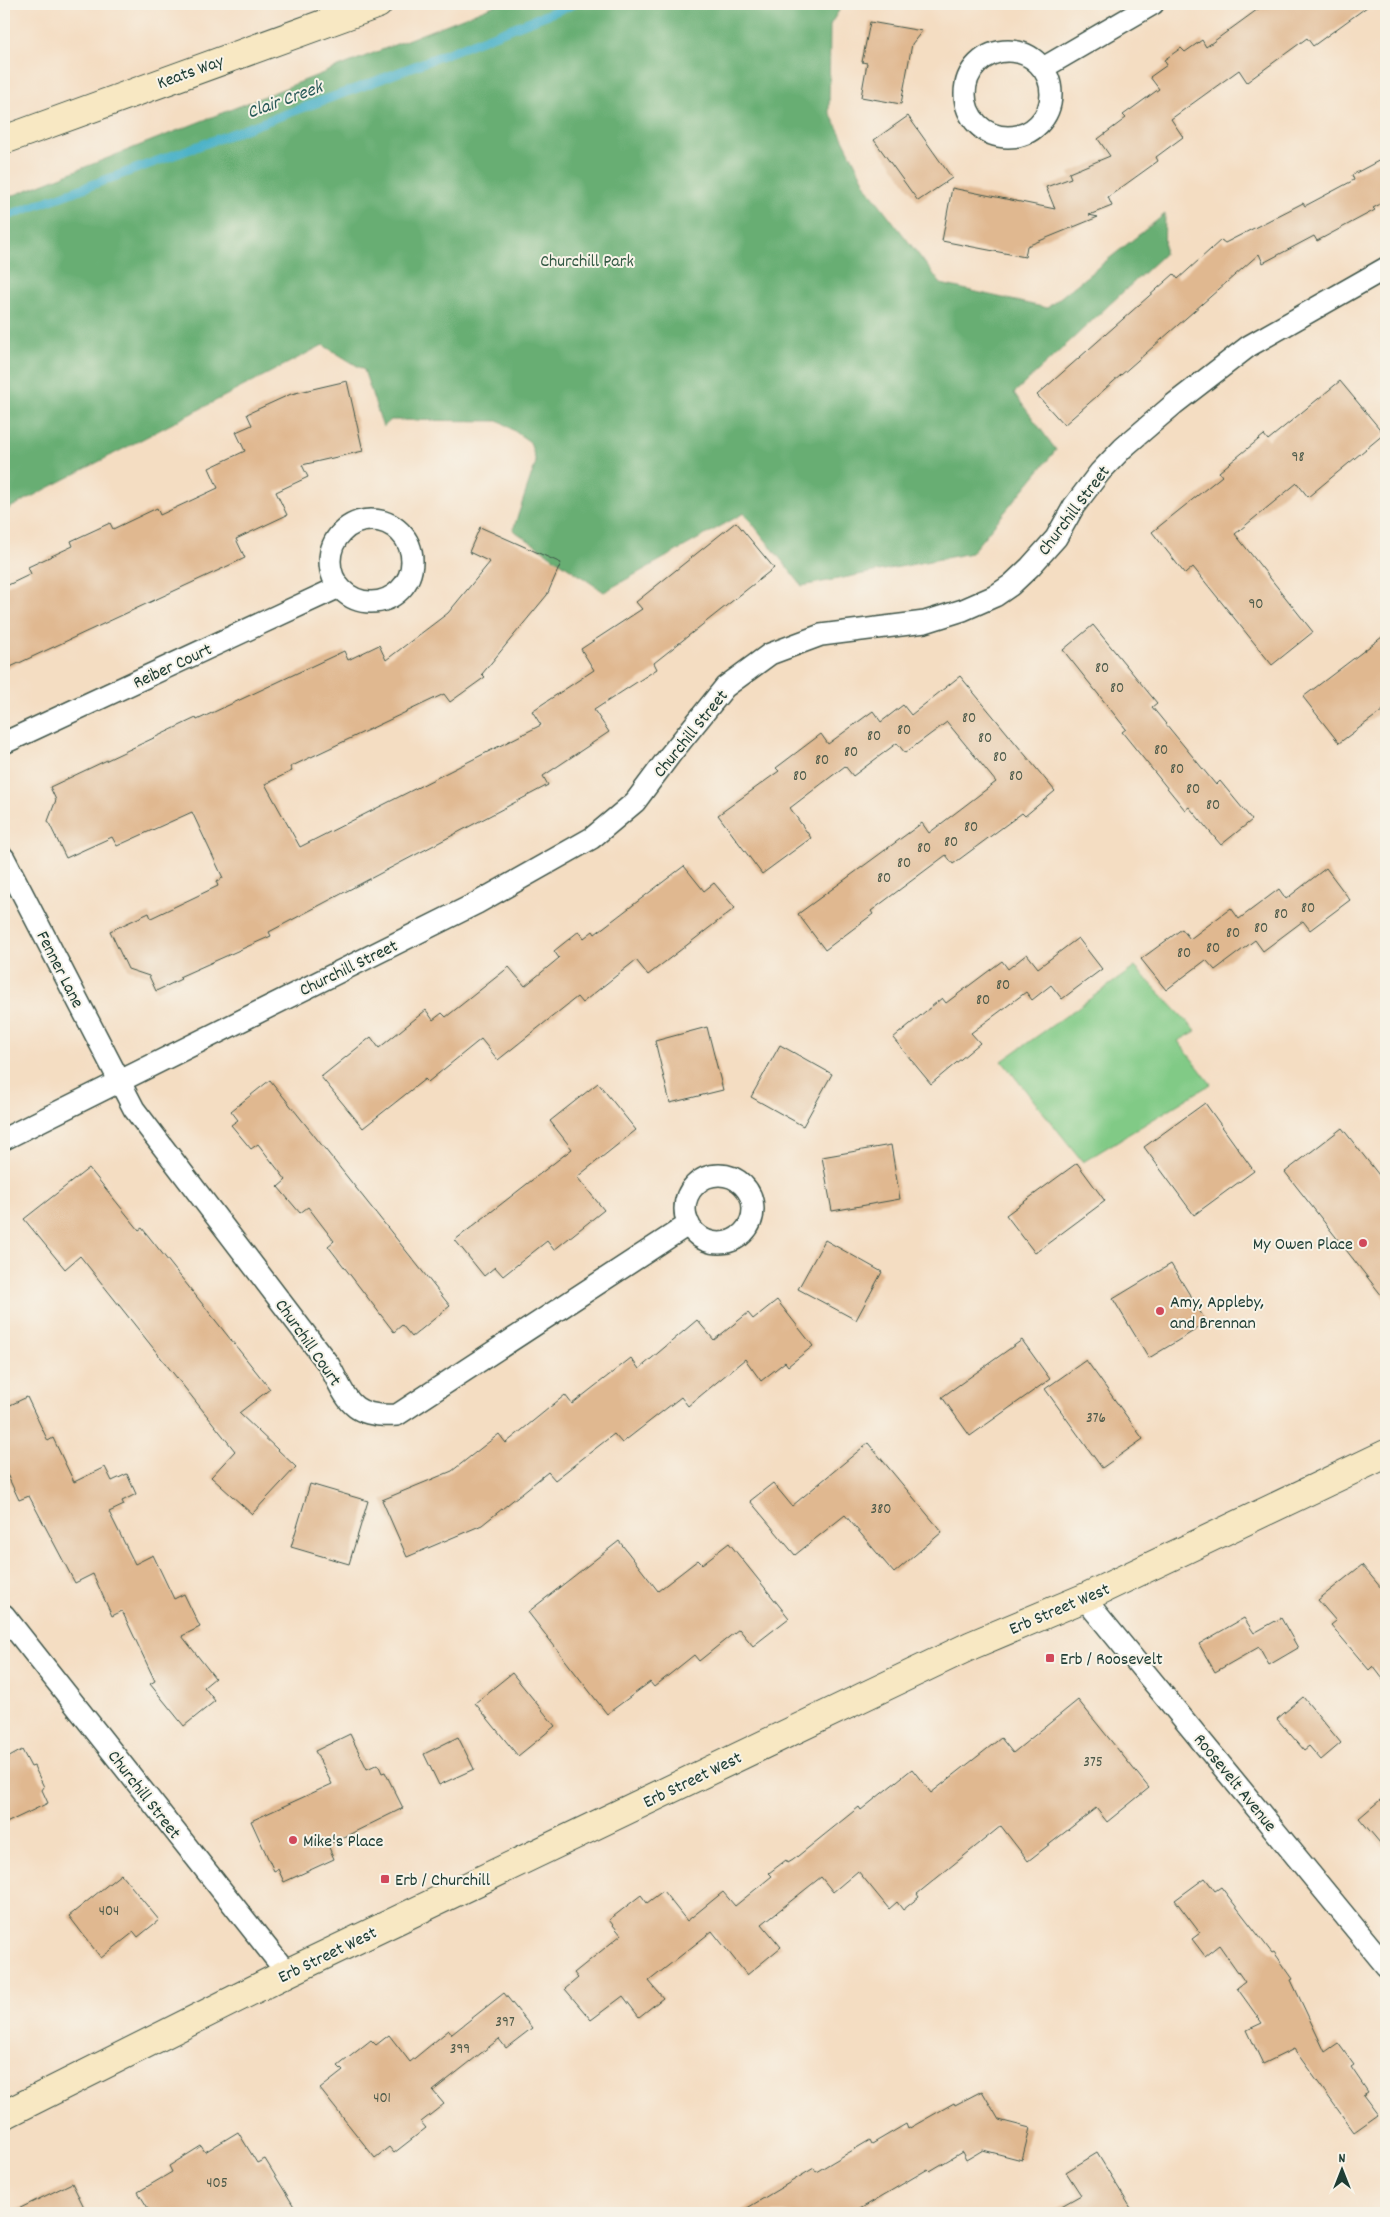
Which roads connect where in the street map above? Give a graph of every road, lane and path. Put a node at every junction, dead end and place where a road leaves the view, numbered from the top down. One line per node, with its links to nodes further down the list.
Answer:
1 (378, 4): 4 (main road, Keats Way)
2 (1153, 4): 3 (street)
3 (1042, 68): 3 (street)
4 (4, 140)
5 (1386, 268): 9 (street, Churchill Street)
6 (340, 587): 7 (street, Reiber Court)
7 (4, 743)
8 (4, 858): 9 (street, Fenner Lane)
9 (118, 1081): 10 (street, Churchill Street); 11 (street, Churchill Court)
10 (4, 1139)
11 (689, 1224)
12 (1386, 1454): 13 (main road, Erb Street West)
13 (1084, 1598): 15 (street, Roosevelt Avenue); 16 (main road, Erb Street West)
14 (4, 1615): 16 (street, Churchill Street)
15 (1386, 1966)
16 (287, 1973): 17 (main road, Erb Street West)
17 (4, 2115)

